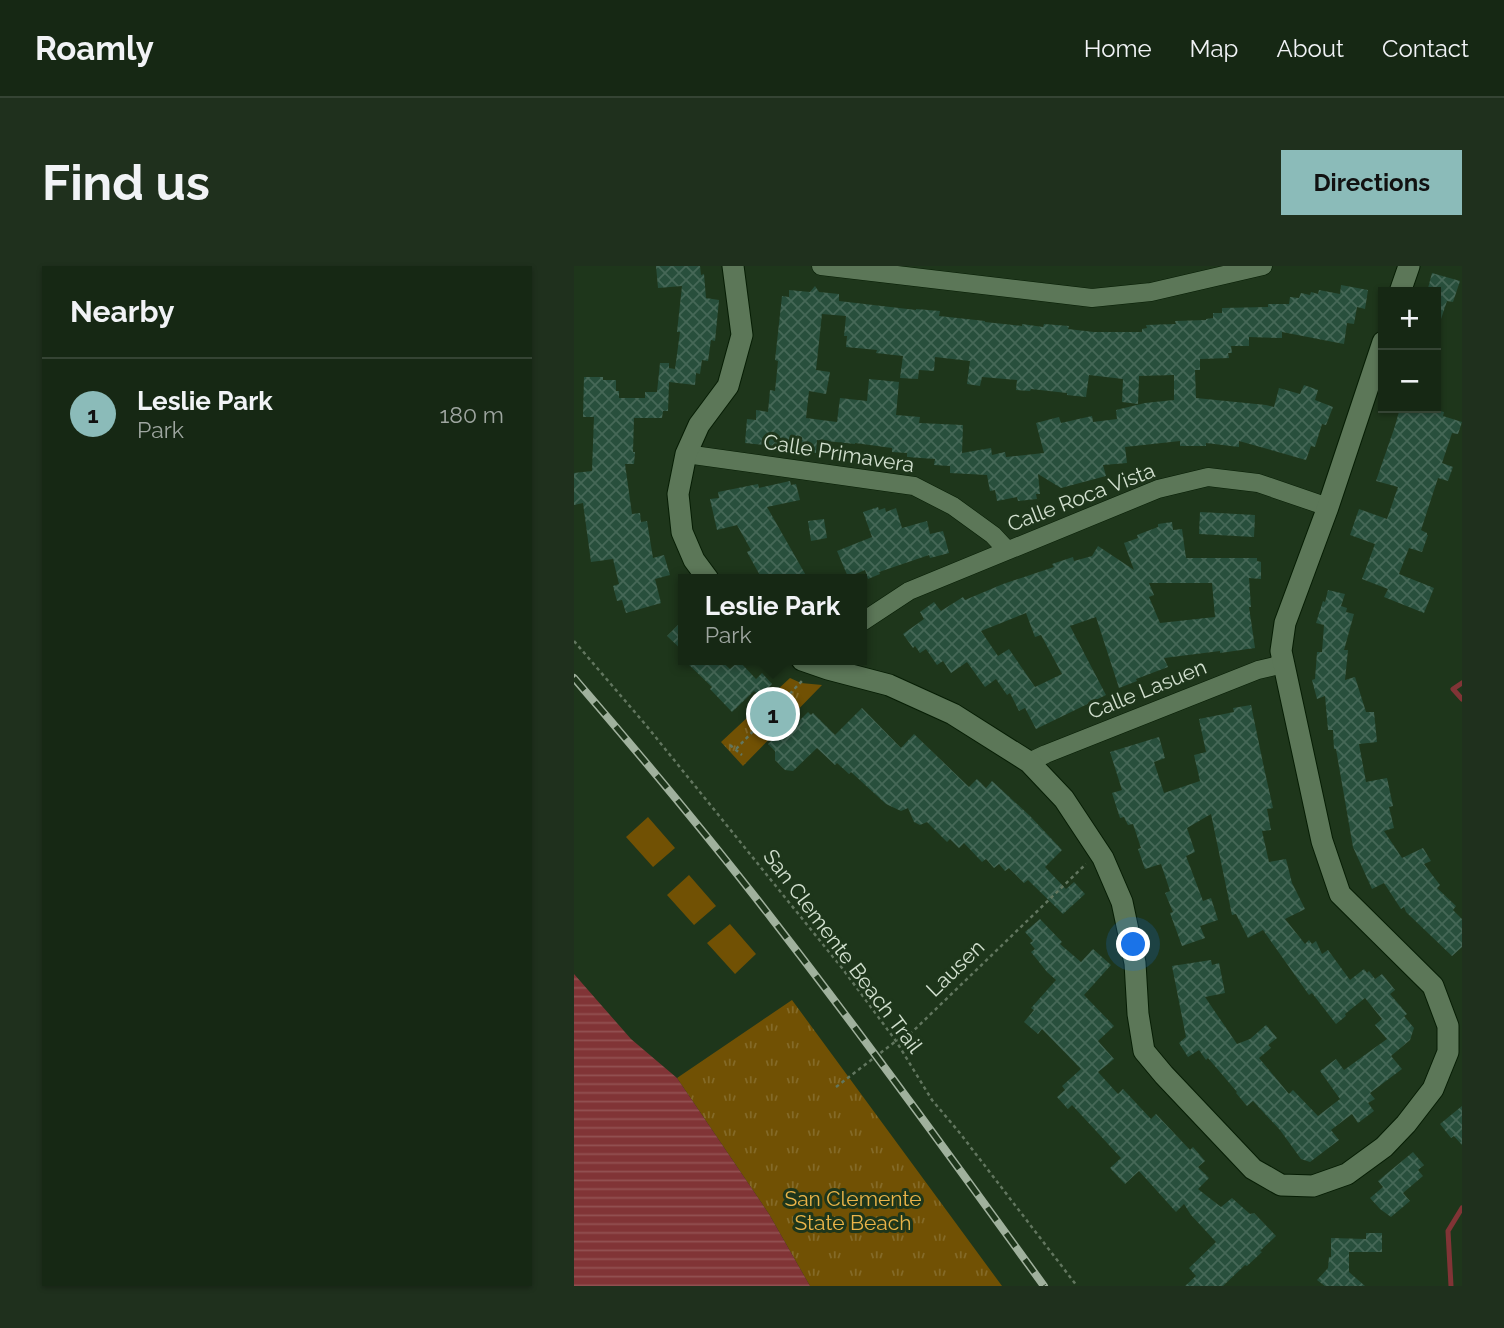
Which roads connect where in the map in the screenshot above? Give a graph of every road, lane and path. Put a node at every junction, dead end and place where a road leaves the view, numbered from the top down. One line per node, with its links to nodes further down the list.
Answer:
1 (733, 266): 7 (street)
2 (821, 266): 3 (street)
3 (1263, 266)
4 (1409, 266): 5 (street)
5 (1402, 287)
6 (1380, 350): 8 (street)
7 (686, 454): 9 (street, Calle Primavera); 10 (street)
8 (1328, 507): 9 (street, Calle Roca Vista); 13 (street)
9 (1007, 550): 11 (street, Calle Roca Vista)
10 (704, 574)
11 (867, 619)
12 (574, 641): 21 (path, San Clemente Beach Trail)
13 (1283, 664): 19 (street, Calle Lasuen); 19 (street)
14 (819, 665): 17 (path)
15 (823, 665): 19 (street)
16 (730, 745): 17 (path)
17 (736, 749): 18 (path)
18 (742, 755)
19 (1029, 762)
20 (1088, 863): 21 (path, Lausen)
21 (895, 1041): 22 (path, Lausen); 23 (path, San Clemente Beach Trail)
22 (836, 1087)
23 (1077, 1286)

